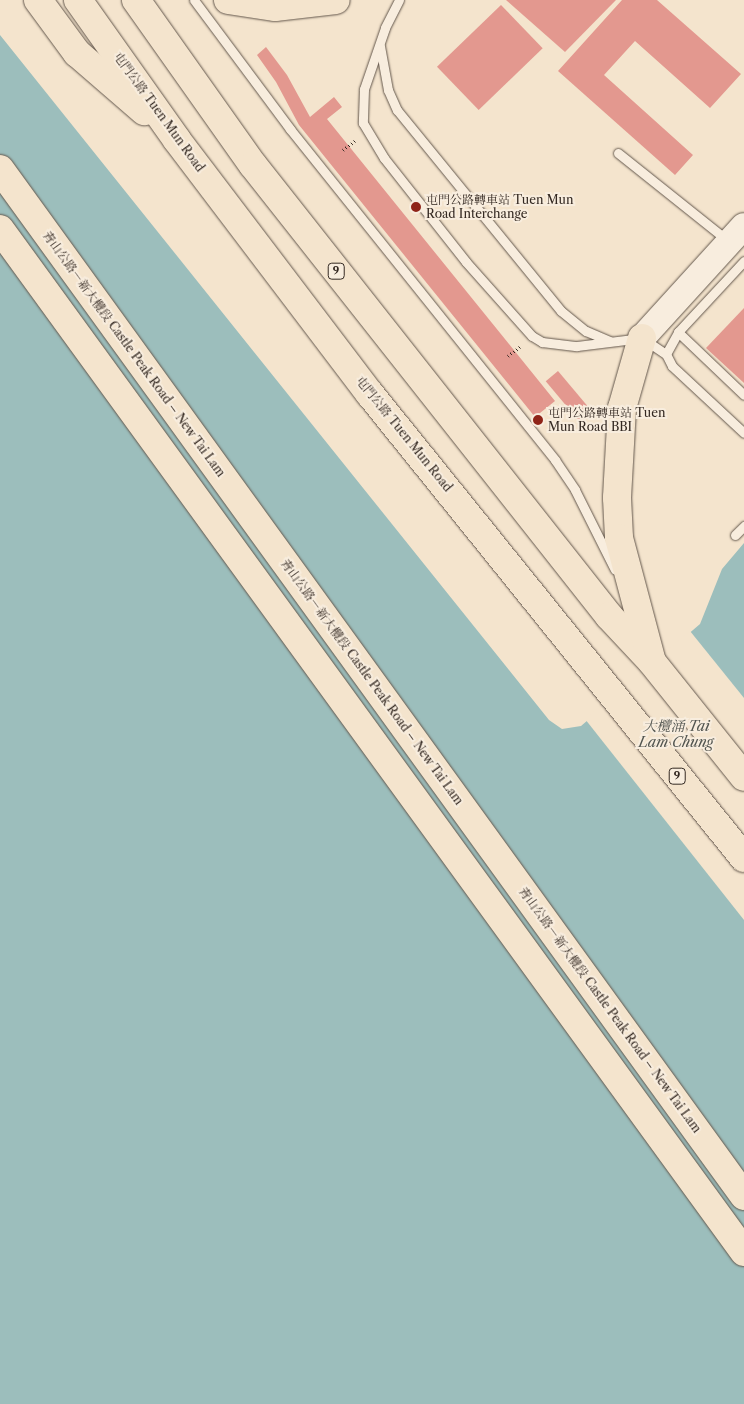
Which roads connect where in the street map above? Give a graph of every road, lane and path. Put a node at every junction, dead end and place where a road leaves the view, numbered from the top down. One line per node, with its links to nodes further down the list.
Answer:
1 (38, 0): 9 (main road)
2 (78, 0): 9 (main road, 屯門公路 Tuen Mun Road / 9)
3 (136, 0): 23 (main road, 9)
4 (194, 0): 22 (lane)
5 (228, 0): 6 (main road)
6 (336, 0)
7 (399, 0): 8 (lane)
8 (380, 46): 16 (lane); 16 (lane)
9 (177, 140): 25 (main road, 屯門公路 Tuen Mun Road / 9)
10 (618, 153): 13 (lane)
11 (0, 169): 26 (main road, 青山公路－新大欖段 Castle Peak Road – New Tai Lam)
12 (0, 228): 27 (main road)
13 (739, 243): 14 (lane); 15 (main road)
14 (678, 332): 17 (lane); 18 (lane)
15 (642, 338): 16 (lane); 17 (lane); 22 (main road)
16 (615, 342)
17 (666, 354): 19 (lane)
18 (744, 395)
19 (744, 433)
20 (744, 526): 21 (lane)
21 (735, 535)
22 (640, 622): 23 (main road)
23 (652, 662): 24 (main road, 9)
24 (744, 778)
25 (744, 858)
26 (744, 1196)
27 (744, 1252)

